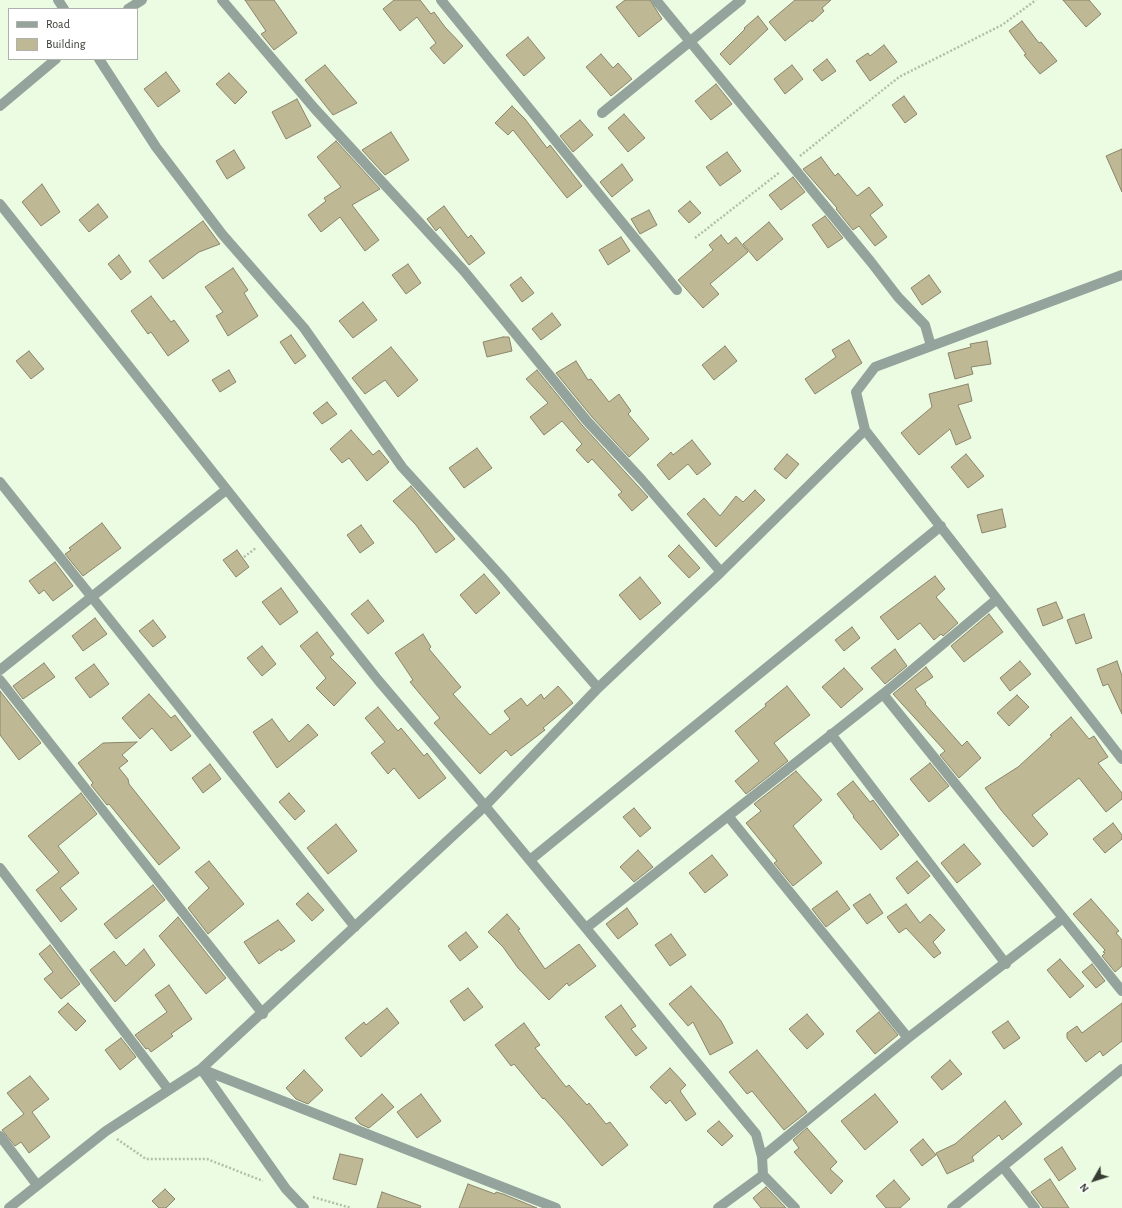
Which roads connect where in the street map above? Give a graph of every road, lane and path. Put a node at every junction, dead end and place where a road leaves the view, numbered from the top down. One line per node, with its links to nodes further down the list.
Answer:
1 (142, 0): 7 (street)
2 (222, 0): 23 (street)
3 (441, 0): 17 (street)
4 (656, 0): 8 (street)
5 (741, 0): 8 (street)
6 (1036, 0): 13 (path)
7 (130, 8)
8 (689, 41): 12 (street); 13 (street)
9 (55, 60): 11 (street)
10 (99, 60): 28 (street)
11 (0, 106)
12 (602, 113)
13 (790, 164): 15 (path); 18 (street)
14 (0, 204): 21 (street)
15 (695, 238)
16 (1122, 275): 18 (street)
17 (677, 290)
18 (931, 346): 19 (street)
19 (865, 430): 22 (street); 23 (street)
20 (0, 482): 24 (street)
21 (226, 490): 24 (street); 32 (street)
22 (941, 526): 25 (street); 34 (street)
23 (721, 572): 28 (street)
24 (91, 597): 26 (street); 37 (street)
25 (997, 599): 29 (street); 31 (street)
26 (0, 670)
27 (0, 680): 41 (street)
28 (598, 688): 32 (street)
29 (883, 694): 30 (street); 36 (street)
30 (831, 734): 33 (street); 39 (street)
31 (1122, 759)
32 (485, 806): 34 (street); 37 (street)
33 (728, 816): 38 (street); 42 (street)
34 (530, 860): 38 (street)
35 (0, 868): 45 (street)
36 (1063, 918): 39 (street); 40 (street)
37 (355, 927): 41 (street)
38 (586, 928): 48 (street)
39 (1006, 964): 42 (street)
40 (1122, 991)
41 (262, 1014): 43 (street)
42 (908, 1038): 48 (street)
43 (201, 1069): 45 (street); 55 (street); 57 (street)
44 (1122, 1069): 49 (street)
45 (168, 1089): 46 (street)
46 (106, 1131): 51 (path); 52 (street)
47 (0, 1136): 52 (street)
48 (762, 1157): 50 (street)
49 (1002, 1166): 60 (street); 61 (street)
50 (763, 1174): 58 (street); 59 (street)
51 (264, 1181)
52 (37, 1185): 54 (street)
53 (308, 1196): 56 (path)
54 (9, 1208)
55 (304, 1208)
56 (351, 1208)
57 (556, 1208)
58 (718, 1208)
59 (795, 1208)
60 (952, 1208)
61 (1035, 1208)

